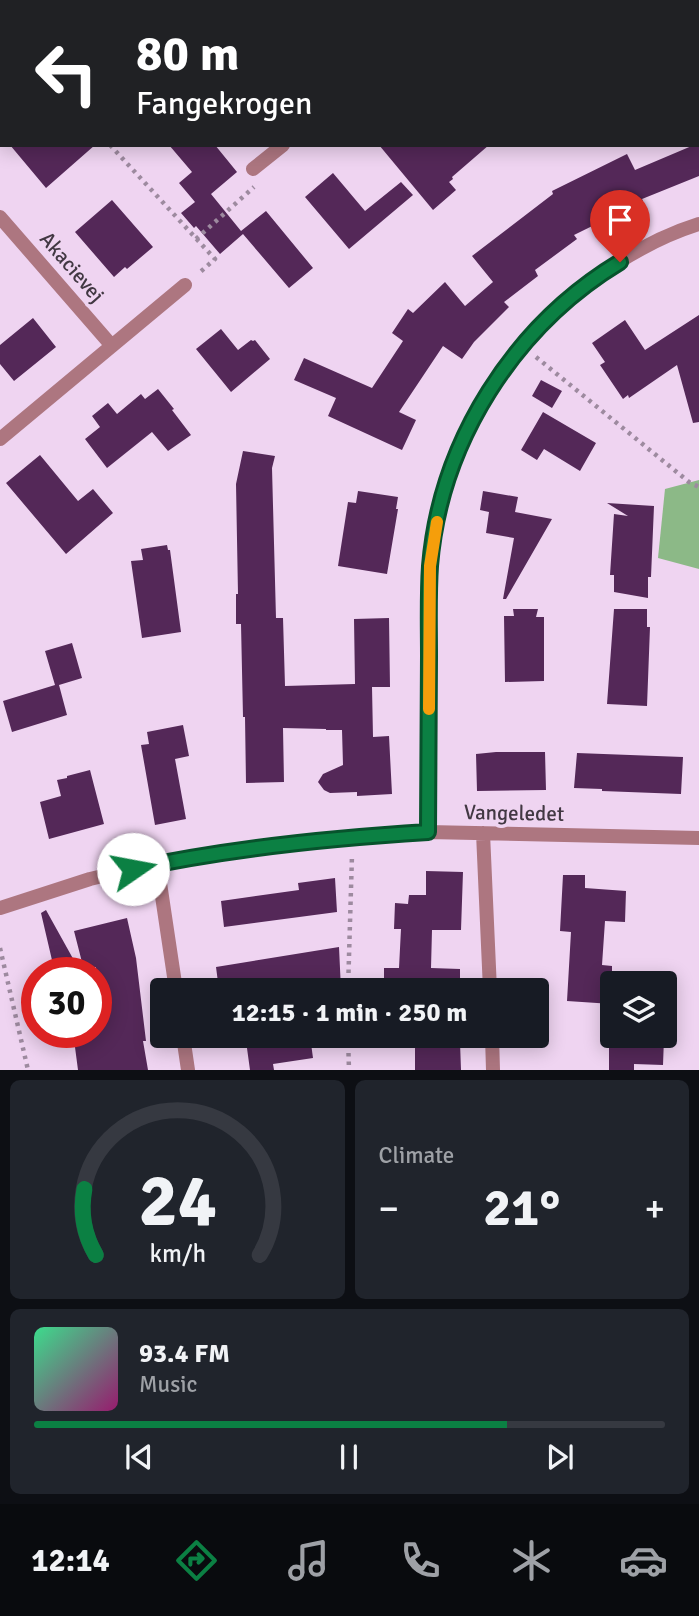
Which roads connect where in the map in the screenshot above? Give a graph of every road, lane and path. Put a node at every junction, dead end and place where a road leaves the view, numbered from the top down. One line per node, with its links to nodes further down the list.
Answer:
1 (112, 147): 6 (path)
2 (280, 147): 3 (street)
3 (253, 169): 6 (path)
4 (0, 216): 9 (street, Akacievej)
5 (699, 224): 8 (street)
6 (196, 239): 7 (path)
7 (185, 285): 9 (street)
8 (522, 345): 11 (path); 12 (street)
9 (112, 346): 10 (street)
10 (0, 439)
11 (699, 487)
12 (428, 832): 13 (street, Vangeledet); 14 (street, Vangeledet)
13 (483, 833): 15 (street, Vangeledet); 21 (street)
14 (352, 837): 16 (street, Vangeledet); 20 (path)
15 (699, 838)
16 (157, 863): 17 (street, Vangeledet); 19 (street)
17 (0, 908)
18 (0, 948): 25 (path)
19 (174, 978)
20 (348, 978)
21 (489, 978)
22 (185, 1048): 26 (street)
23 (348, 1048): 27 (path)
24 (493, 1048): 28 (street)
25 (28, 1070)
26 (188, 1070)
27 (349, 1070)
28 (494, 1070)

